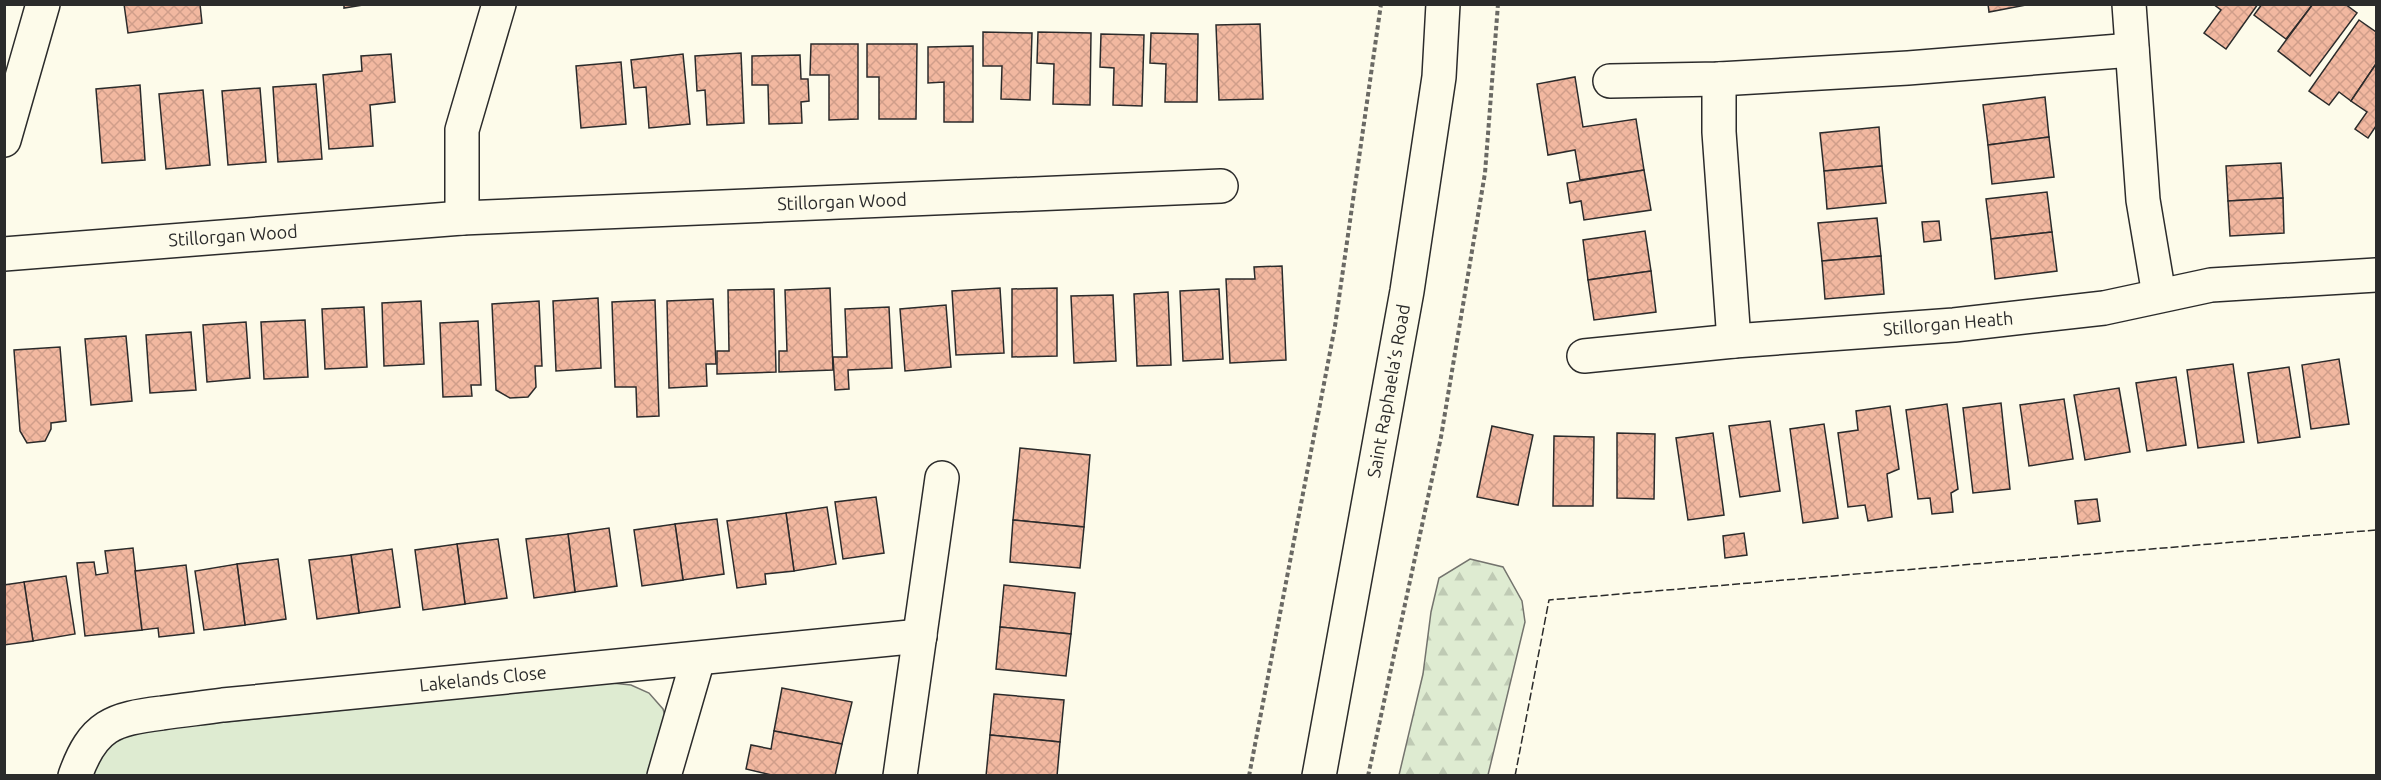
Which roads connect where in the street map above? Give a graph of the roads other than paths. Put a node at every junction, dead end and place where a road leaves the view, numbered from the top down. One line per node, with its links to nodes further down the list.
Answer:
1 (43, 4): 8 (street)
2 (499, 4): 10 (street)
3 (1443, 4): 22 (street, Saint Raphaela’s Road)
4 (2128, 4): 5 (street)
5 (2132, 50): 6 (street); 13 (street)
6 (1719, 79): 7 (street); 14 (street)
7 (1610, 81)
8 (4, 140)
9 (1221, 186): 10 (street, Stillorgan Wood)
10 (462, 218): 11 (street, Stillorgan Wood)
11 (4, 254)
12 (2376, 275): 13 (street, Stillorgan Heath)
13 (2159, 295): 14 (street, Stillorgan Heath)
14 (1734, 341): 15 (street, Stillorgan Heath)
15 (1584, 356)
16 (942, 478): 17 (street)
17 (920, 636): 18 (street, Lakelands Close); 21 (street)
18 (699, 659): 19 (street, Lakelands Close); 20 (street)
19 (75, 776)
20 (664, 776)
21 (900, 776)
22 (1319, 776)

